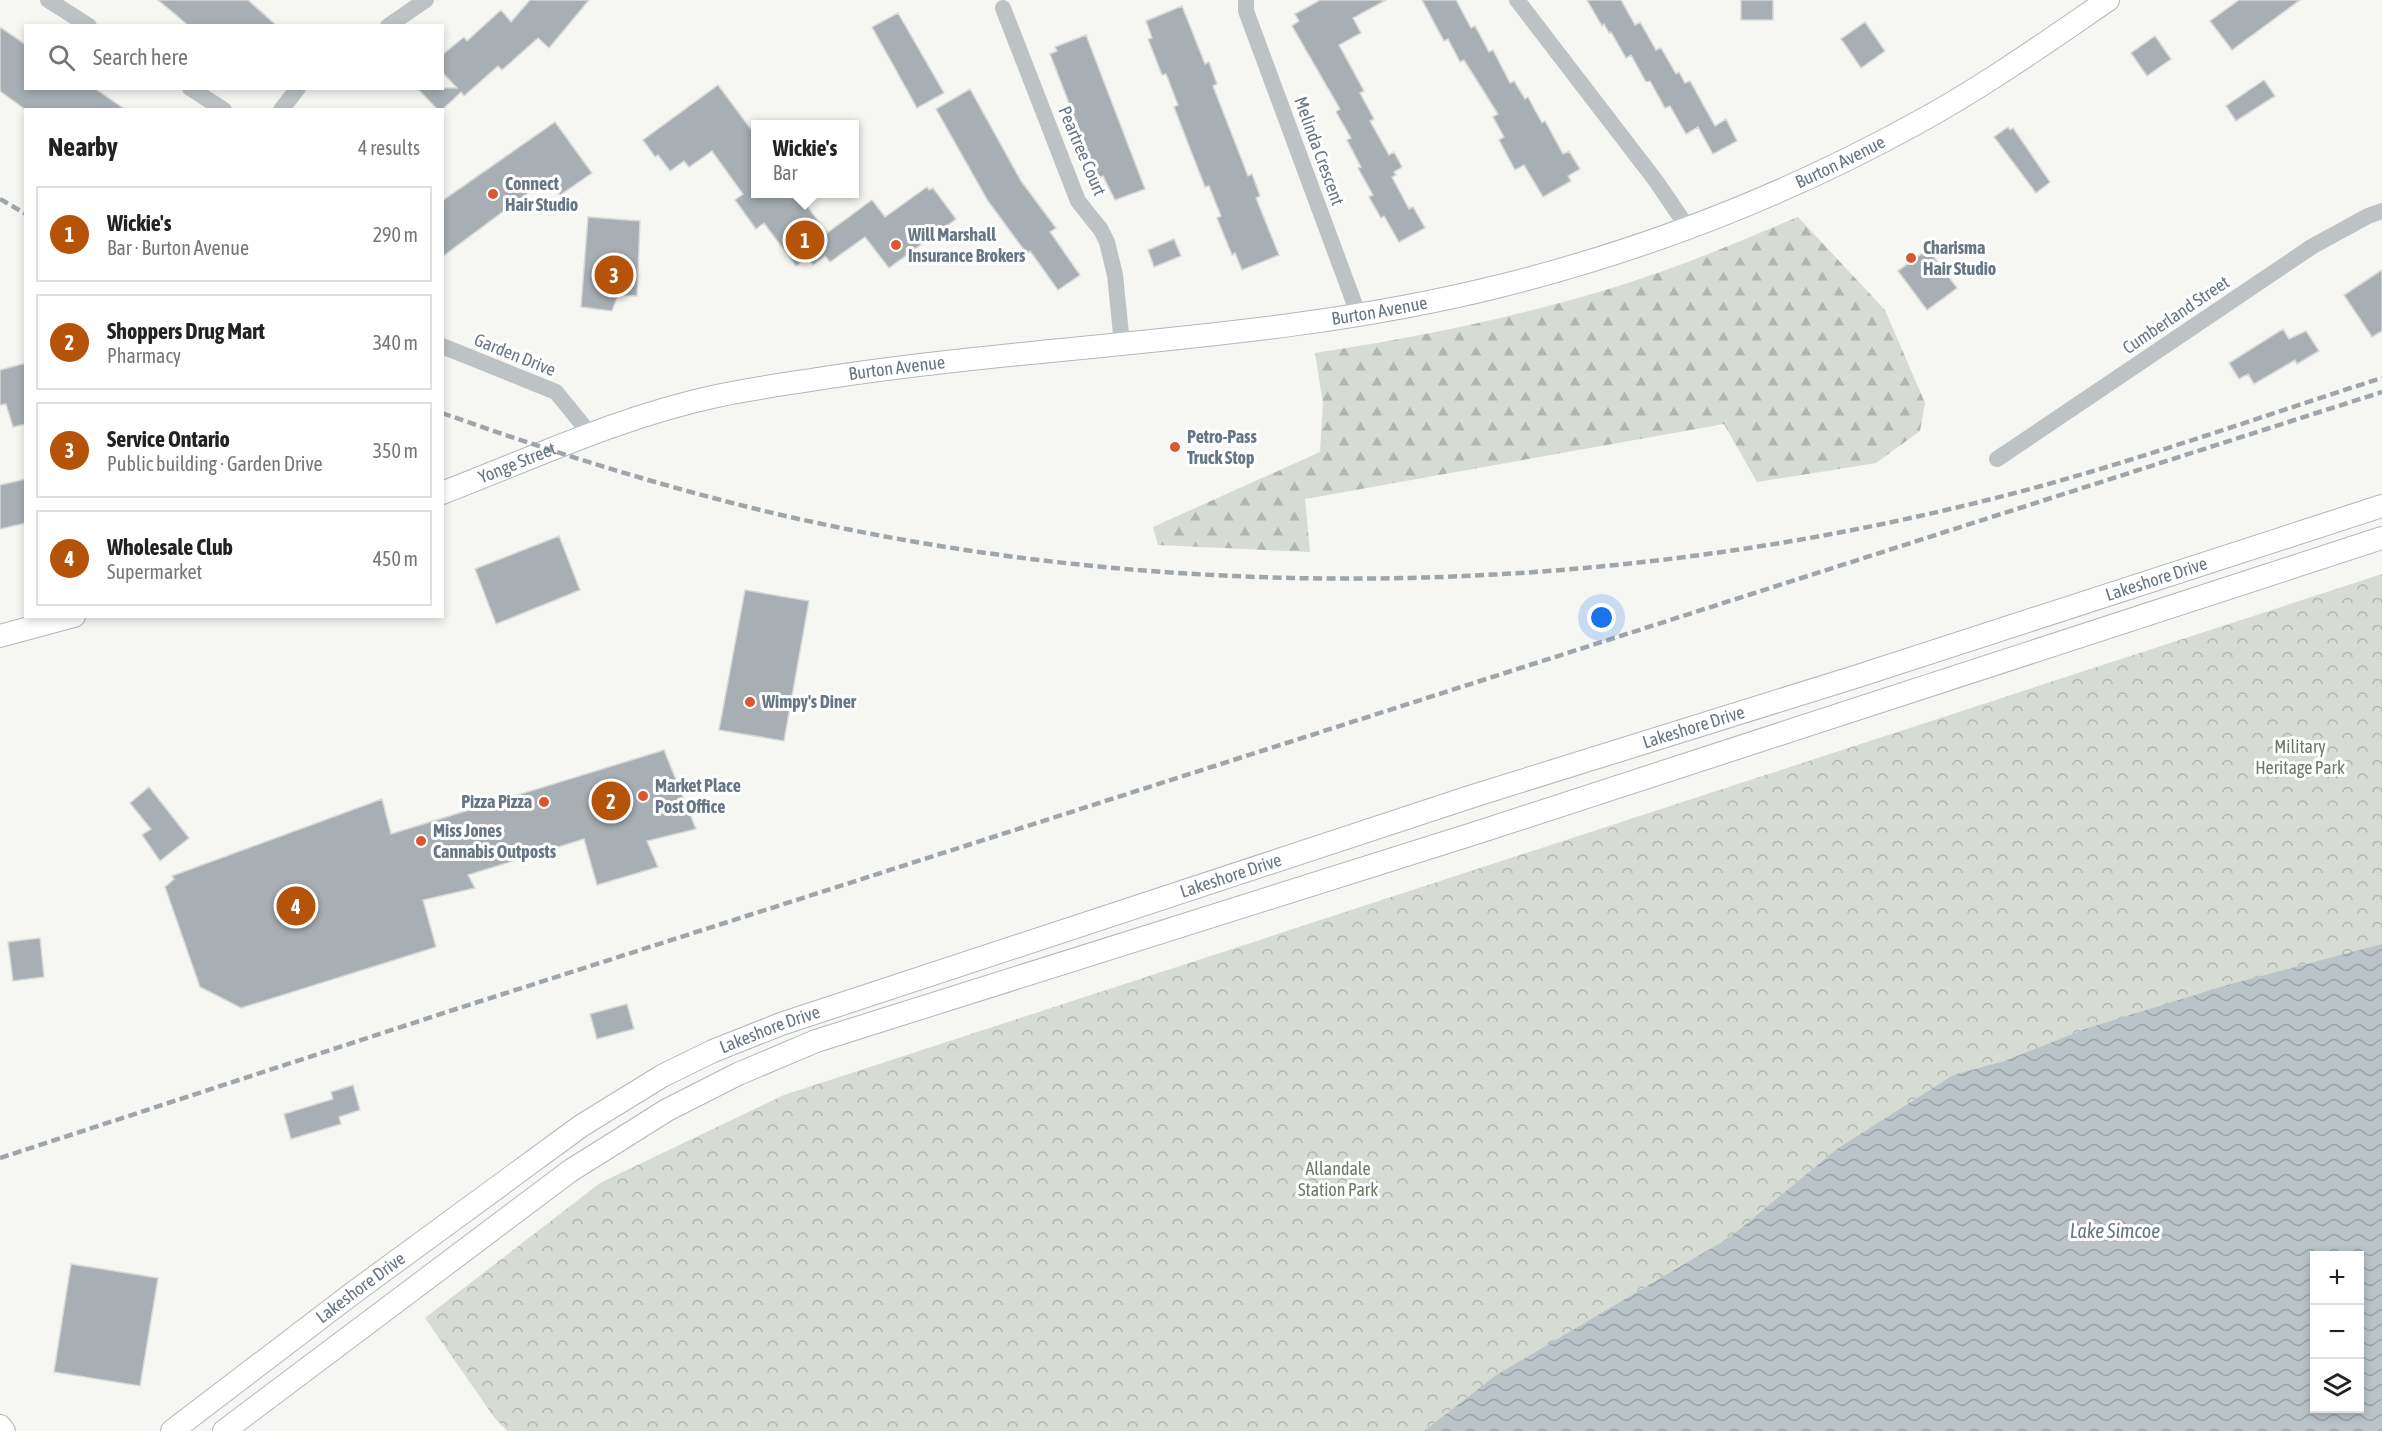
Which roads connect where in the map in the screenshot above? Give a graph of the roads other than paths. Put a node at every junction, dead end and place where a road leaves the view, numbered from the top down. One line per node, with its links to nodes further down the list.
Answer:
1 (48, 0): 7 (street)
2 (426, 0): 8 (street)
3 (1246, 0): 15 (street, Melinda Crescent)
4 (1518, 0): 14 (street)
5 (2108, 0): 14 (main road, Burton Avenue)
6 (1003, 8): 16 (street, Peartree Court)
7 (86, 24)
8 (391, 24)
9 (193, 90): 11 (street)
10 (296, 90): 12 (street)
11 (221, 108)
12 (282, 108)
13 (2382, 211): 19 (street, Cumberland Street)
14 (1688, 228): 15 (main road, Burton Avenue)
15 (1359, 316): 16 (main road, Burton Avenue)
16 (1122, 344): 18 (main road, Burton Avenue)
17 (444, 347): 18 (street, Garden Drive)
18 (591, 435): 20 (main road, Yonge Street)
19 (1997, 459)
20 (444, 492)
21 (2382, 506): 27 (main road, Lakeshore Drive)
22 (2382, 538): 28 (main road, Lakeshore Drive)
23 (67, 618): 24 (main road)
24 (0, 636)
25 (0, 1426): 26 (main road)
26 (4, 1431)
27 (172, 1431)
28 (224, 1431)

